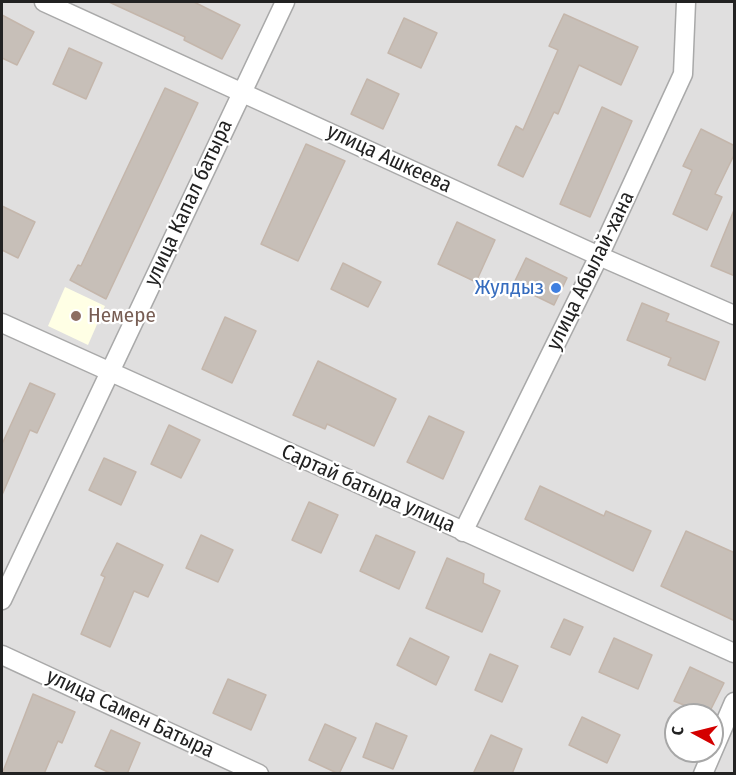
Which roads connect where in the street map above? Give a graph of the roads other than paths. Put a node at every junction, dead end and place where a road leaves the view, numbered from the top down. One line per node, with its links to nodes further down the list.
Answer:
1 (44, 2): 4 (street, улица Ашкеева)
2 (285, 2): 4 (street, улица Капал батыра)
3 (686, 2): 5 (street, улица Абылай-хана)
4 (242, 90): 5 (street, улица Ашкеева); 8 (street, улица Капал батыра)
5 (600, 256): 6 (street, улица Ашкеева); 9 (street, улица Абылай-хана)
6 (735, 315)
7 (2, 323): 8 (street, Сартай батыра улица)
8 (109, 371): 9 (street, Сартай батыра улица); 10 (street, улица Капал батыра)
9 (463, 532): 11 (street, Сартай батыра улица)
10 (2, 600)
11 (735, 653)
12 (2, 655): 14 (street, улица Самен Батыра)
13 (735, 702): 15 (street)
14 (259, 774)
15 (702, 774)

